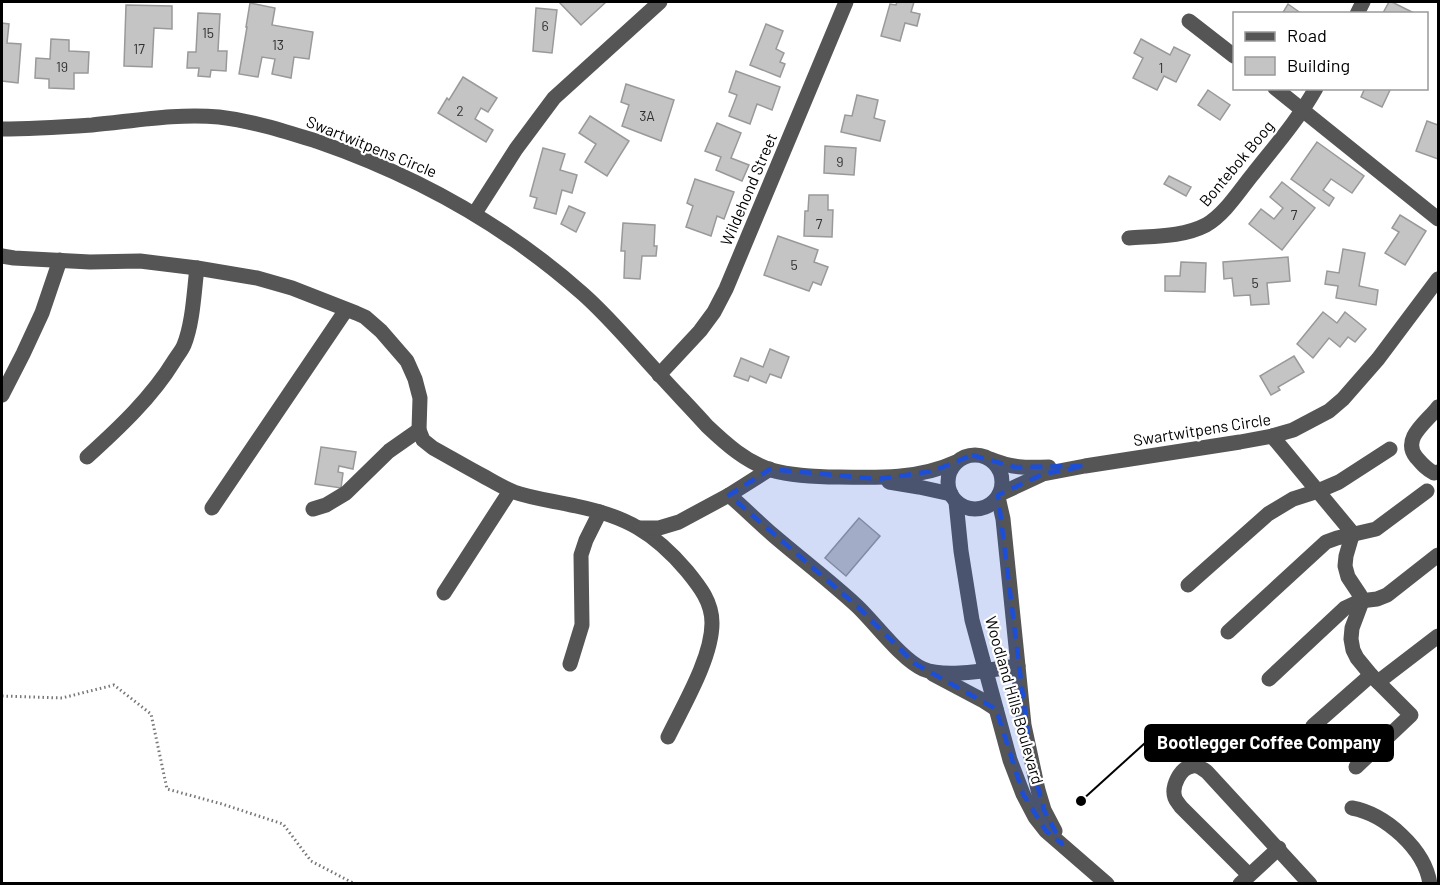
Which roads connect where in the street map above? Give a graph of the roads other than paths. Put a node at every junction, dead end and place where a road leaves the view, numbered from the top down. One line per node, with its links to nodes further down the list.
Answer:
1 (660, 2): 9 (street)
2 (846, 2): 17 (street, Wildehond Street)
3 (1189, 21): 4 (street)
4 (1233, 55)
5 (1277, 90): 7 (street)
6 (1315, 90): 7 (street, Bontebok Boog)
7 (1303, 111): 10 (street); 11 (street, Bontebok Boog)
8 (2, 129): 9 (street, Swartwitpens Circle)
9 (475, 213): 17 (street, Swartwitpens Circle)
10 (1438, 219)
11 (1129, 238)
12 (2, 256): 13 (street)
13 (60, 260): 14 (street); 18 (street)
14 (196, 268): 16 (street); 23 (street)
15 (1438, 279): 21 (street, Swartwitpens Circle)
16 (346, 310): 20 (street); 36 (street)
17 (659, 375): 27 (street, Swartwitpens Circle)
18 (2, 395)
19 (1438, 407): 28 (street)
20 (419, 430): 31 (street); 37 (street)
21 (1272, 436): 26 (street, Swartwitpens Circle); 32 (street)
22 (1390, 449): 32 (street)
23 (87, 457)
24 (989, 458): 25 (street); 26 (street, Swartwitpens Circle); 34 (street)
25 (956, 462): 29 (street, Swartwitpens Circle); 35 (street)
26 (1085, 466): 34 (street, Swartwitpens Circle)
27 (770, 469): 29 (street, Swartwitpens Circle); 33 (street)
28 (1438, 472)
29 (878, 478): 35 (street, Swartwitpens Circle)
30 (1427, 490): 40 (street)
31 (510, 491): 38 (street); 43 (street)
32 (1318, 491): 40 (street); 42 (street)
33 (729, 495): 39 (street); 49 (street)
34 (999, 496): 35 (street); 48 (street, Woodland Hills Boulevard)
35 (953, 498): 50 (street, Woodland Hills Boulevard)
36 (212, 508)
37 (313, 509)
38 (600, 512): 39 (street); 47 (street)
39 (639, 528): 55 (street)
40 (1350, 535): 44 (street); 45 (street)
41 (1438, 555): 44 (street)
42 (1188, 585)
43 (444, 593)
44 (1360, 601): 51 (street); 52 (street)
45 (1228, 632)
46 (1438, 636): 52 (street)
47 (570, 664)
48 (1018, 666): 50 (street); 58 (street, Woodland Hills Boulevard)
49 (923, 669): 50 (street); 53 (street)
50 (985, 671): 53 (street, Woodland Hills Boulevard)
51 (1269, 679)
52 (1375, 679): 54 (street); 56 (street)
53 (996, 709): 58 (street, Woodland Hills Boulevard)
54 (1313, 726)
55 (668, 737)
56 (1356, 767)
57 (1352, 808): 63 (street)
58 (1062, 844): 61 (street, Woodland Hills Boulevard)
59 (1279, 848): 60 (street); 60 (street); 62 (street)
60 (1244, 879)
61 (1107, 884)
62 (1310, 884)
63 (1430, 884)

